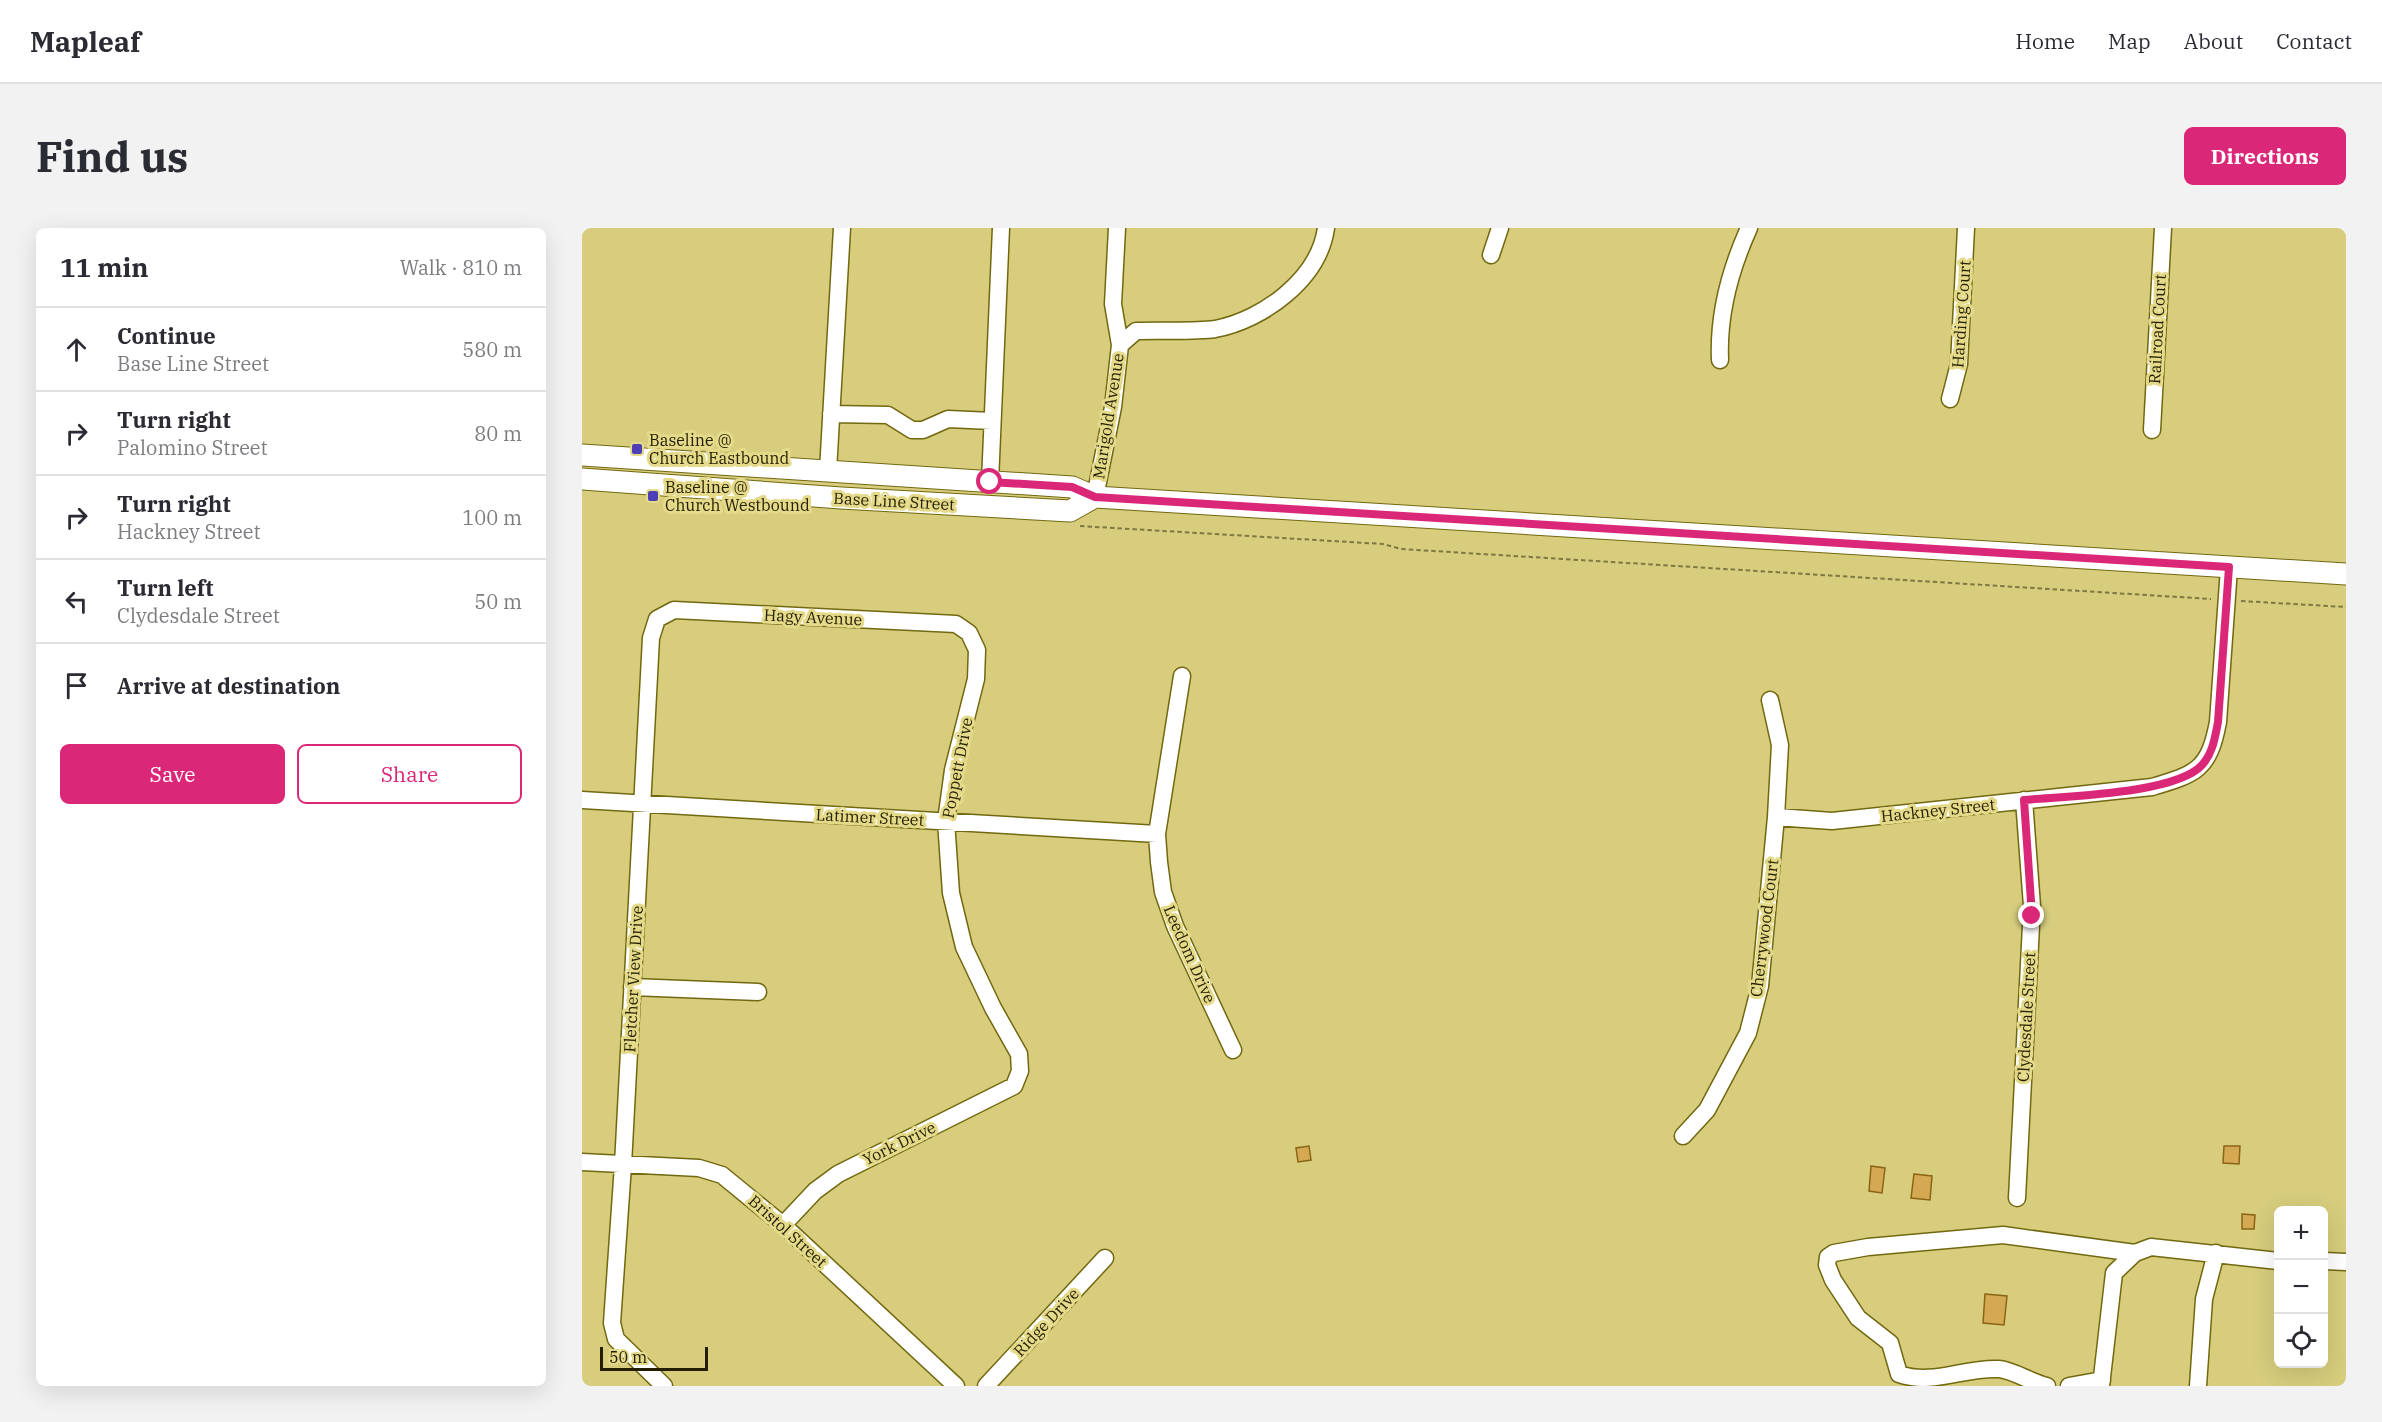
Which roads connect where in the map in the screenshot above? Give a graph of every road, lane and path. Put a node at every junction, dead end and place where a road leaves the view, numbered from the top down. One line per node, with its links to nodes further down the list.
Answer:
1 (842, 228): 13 (street)
2 (1001, 228): 14 (street)
3 (1117, 228): 10 (street, Marigold Avenue)
4 (1326, 228): 10 (street)
5 (1500, 228): 9 (street)
6 (1749, 228): 11 (street)
7 (1966, 228): 12 (street, Harding Court)
8 (2163, 228): 15 (street, Railroad Court)
9 (1491, 255)
10 (1120, 345): 21 (street, Marigold Avenue)
11 (1720, 360)
12 (1950, 399)
13 (831, 414): 14 (street); 17 (street)
14 (992, 421): 19 (street)
15 (2152, 430)
16 (582, 455): 17 (main road, Base Line Street)
17 (828, 471): 19 (main road, Base Line Street); 20 (main road)
18 (582, 479): 20 (main road, Base Line Street)
19 (990, 482): 21 (main road, Base Line Street)
20 (720, 490): 21 (main road, Base Line Street)
21 (1095, 497): 23 (main road, Base Line Street)
22 (1072, 526): 25 (path)
23 (2229, 567): 24 (main road, Base Line Street); 25 (street)
24 (2346, 574)
25 (2227, 600): 26 (path); 32 (street, Hackney Street)
26 (2346, 607)
27 (657, 619): 28 (street, Hagy Avenue); 33 (street, Fletcher View Drive)
28 (969, 633): 35 (street, Poppett Drive)
29 (1182, 676): 36 (street, Leedom Drive)
30 (1770, 700): 34 (street, Cherrywood Court)
31 (582, 800): 33 (street, Latimer Street)
32 (2024, 800): 34 (street, Hackney Street); 44 (street, Clydesdale Street)
33 (643, 803): 35 (street, Latimer Street); 37 (street, Fletcher View Drive)
34 (1776, 817): 41 (street, Cherrywood Court)
35 (946, 821): 36 (street, Latimer Street); 40 (street, Poppett Drive)
36 (1157, 834): 39 (street, Leedom Drive)
37 (632, 987): 38 (street); 43 (street, Fletcher View Drive)
38 (758, 992)
39 (1233, 1050)
40 (1020, 1071): 45 (street, York Drive)
41 (1683, 1136)
42 (582, 1162): 43 (street, Bristol Street)
43 (623, 1164): 45 (street, Bristol Street); 53 (street, Fletcher View Drive)
44 (2017, 1198)
45 (783, 1225): 54 (street, Bristol Street)
46 (2135, 1253): 47 (street); 52 (street); 56 (street)
47 (2216, 1253): 49 (street); 58 (street)
48 (1105, 1258): 55 (street, Ridge Drive)
49 (2274, 1260)
50 (2328, 1261): 51 (street)
51 (2346, 1262)
52 (2102, 1383): 57 (street)
53 (664, 1386)
54 (957, 1386)
55 (987, 1386)
56 (2047, 1386)
57 (2069, 1386)
58 (2198, 1386)

